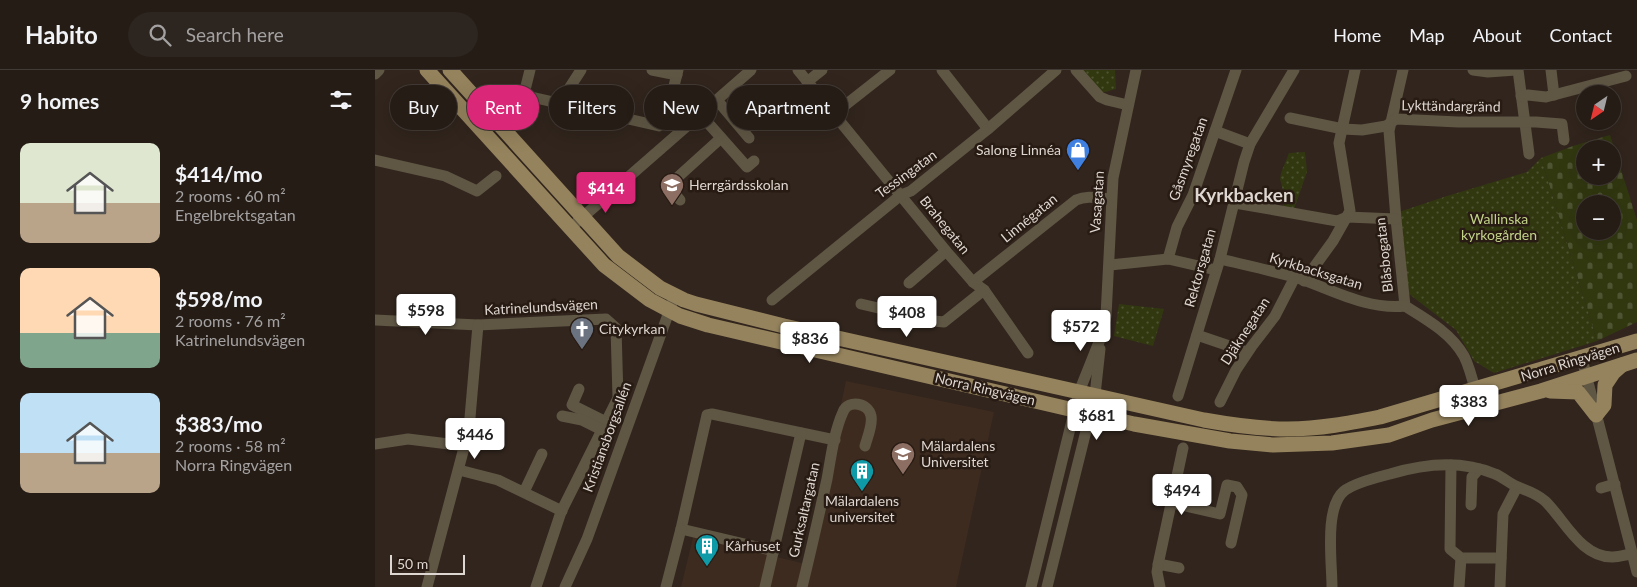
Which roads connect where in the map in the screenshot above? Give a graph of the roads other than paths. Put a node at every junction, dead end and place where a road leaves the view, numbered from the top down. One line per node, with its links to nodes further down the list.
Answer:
1 (379, 70): 23 (street)
2 (427, 70): 59 (main road, Norra Ringvägen)
3 (450, 70): 56 (main road, Norra Ringvägen)
4 (530, 70): 31 (street)
5 (581, 70): 26 (street)
6 (651, 70): 22 (street)
7 (751, 70): 30 (street)
8 (798, 70): 25 (street, Brahegatan)
9 (822, 70): 25 (street)
10 (890, 70): 32 (street)
11 (941, 70): 38 (street)
12 (1056, 70): 38 (street, Tessingatan)
13 (1076, 70): 33 (street)
14 (1136, 70): 33 (street, Vasagatan)
15 (1236, 70): 43 (street, Gåsmyregatan)
16 (1294, 70): 47 (street, Rektorsgatan)
17 (1355, 70): 39 (street)
18 (1403, 70): 37 (street, Blåsbogatan)
19 (1473, 70): 20 (street)
20 (1517, 70): 29 (street)
21 (1551, 70): 28 (street)
22 (678, 73): 35 (street)
23 (375, 74)
24 (1626, 76): 28 (street)
25 (807, 82): 27 (street, Brahegatan)
26 (571, 85)
27 (810, 85)
28 (1554, 95): 29 (street)
29 (1521, 96): 36 (street)
30 (717, 100): 45 (street)
31 (549, 102)
32 (848, 103)
33 (1128, 105): 53 (street, Vasagatan)
34 (1291, 118): 39 (street, Lykttändargränd)
35 (634, 121)
36 (1525, 122): 37 (street, Lykttändargränd); 46 (street, Lykttändargränd); 48 (street)
37 (1391, 123): 39 (street, Lykttändargränd); 58 (street, Blåsbogatan)
38 (989, 129): 52 (street, Tessingatan)
39 (1343, 129): 57 (street)
40 (683, 130): 56 (street)
41 (714, 130): 44 (street)
42 (847, 130): 52 (street, Brahegatan)
43 (1215, 130): 47 (street); 61 (street, Gåsmyregatan)
44 (721, 138): 50 (street); 54 (street)
45 (749, 138)
46 (1564, 140)
47 (1250, 144): 55 (street, Rektorsgatan)
48 (1529, 154)
49 (375, 160): 51 (street)
50 (754, 161)
51 (496, 176)
52 (901, 195): 60 (street, Brahegatan); 69 (street, Tessingatan)
53 (1111, 199): 63 (street, Vasagatan); 65 (street, Linnégatan)
54 (680, 200)
55 (1235, 203): 57 (street); 62 (street, Rektorsgatan)
56 (583, 216): 59 (street); 68 (main road, Norra Ringvägen)
57 (1347, 217): 58 (street); 64 (street, Djäknegatan)
58 (1395, 220): 71 (street, Blåsbogatan)
59 (571, 227): 72 (main road, Norra Ringvägen)
60 (947, 251): 65 (street, Brahegatan); 66 (street)
61 (1167, 259): 62 (street, Kyrkbacksgatan); 63 (street, Kyrkbacksgatan)
62 (1218, 264): 64 (street, Kyrkbacksgatan); 76 (street, Rektorsgatan)
63 (1110, 265): 77 (street, Vasagatan)
64 (1300, 279): 71 (street, Kyrkbacksgatan); 80 (street, Djäknegatan)
65 (973, 282): 67 (street, Brahegatan)
66 (909, 283)
67 (983, 290): 70 (street); 81 (street, Brahegatan)
68 (675, 295): 72 (street, Kristiansborgsallén); 88 (main road, Norra Ringvägen)
69 (772, 300)
70 (861, 304)
71 (1405, 306): 86 (street, Blåsbogatan)
72 (669, 310): 92 (main road, Norra Ringvägen); 127 (street, Kristiansborgsallén)
73 (375, 320): 74 (street, Katrinelundsvägen)
74 (478, 325): 75 (street, Katrinelundsvägen); 101 (street)
75 (616, 328): 97 (street, Kristiansborgsallén)
76 (1197, 335): 80 (street); 90 (street, Rektorsgatan)
77 (1101, 337): 88 (street, Vasagatan); 89 (street, Vasagatan)
78 (1637, 341): 82 (main road, Norra Ringvägen)
79 (1637, 349): 84 (main road)
80 (1247, 352): 91 (street, Djäknegatan)
81 (1028, 353)
82 (1582, 358): 84 (street); 86 (main road, Norra Ringvägen)
83 (1631, 362): 84 (main road, Norra Ringvägen); 95 (main road)
84 (1586, 376): 87 (main road, Norra Ringvägen); 95 (street)
85 (579, 389): 97 (street)
86 (1475, 390): 89 (main road, Norra Ringvägen); 93 (street, Blåsbogatan)
87 (1541, 391): 93 (main road, Norra Ringvägen); 95 (main road)
88 (1079, 392): 89 (main road, Norra Ringvägen); 92 (street, Vasagatan)
89 (1095, 395): 94 (street, Vasagatan)
90 (1178, 396)
91 (1220, 402)
92 (1074, 409): 94 (main road, Norra Ringvägen); 131 (street, Vasagatan)
93 (1479, 409): 94 (main road, Norra Ringvägen)
94 (1090, 413): 132 (street, Vasagatan)
95 (1596, 415): 108 (street)
96 (562, 416): 97 (street)
97 (604, 426): 114 (street, Kristiansborgsallén)
98 (801, 433): 99 (street); 115 (street); 117 (street)
99 (835, 440): 102 (street, Gurksaltargatan); 130 (street, Gurksaltargatan)
100 (375, 444): 101 (street)
101 (465, 446): 107 (street)
102 (865, 446)
103 (1183, 448): 112 (street)
104 (542, 454): 111 (street)
105 (1451, 465): 106 (street); 119 (street); 133 (street)
106 (1479, 469): 109 (street); 113 (street)
107 (459, 470): 111 (street); 126 (street)
108 (1615, 484): 110 (street); 118 (street)
109 (1517, 487): 118 (street); 120 (street)
110 (1601, 488)
111 (523, 492): 114 (street)
112 (1171, 503): 116 (street); 121 (street)
113 (1471, 505)
114 (562, 511): 124 (street, Kristiansborgsallén)
115 (681, 529): 117 (street); 128 (street)
116 (1231, 543)
117 (775, 551): 129 (street)
118 (1631, 554): 123 (street)
119 (1461, 558): 120 (street); 134 (street)
120 (1501, 558): 135 (street)
121 (1158, 564): 122 (street); 125 (street)
122 (1179, 568)
123 (1637, 572)
124 (539, 586)
125 (1156, 586)
126 (427, 587)
127 (565, 587)
128 (666, 587)
129 (765, 587)
130 (802, 587)
131 (1031, 587)
132 (1047, 587)
133 (1332, 587)
134 (1459, 587)
135 (1500, 587)

